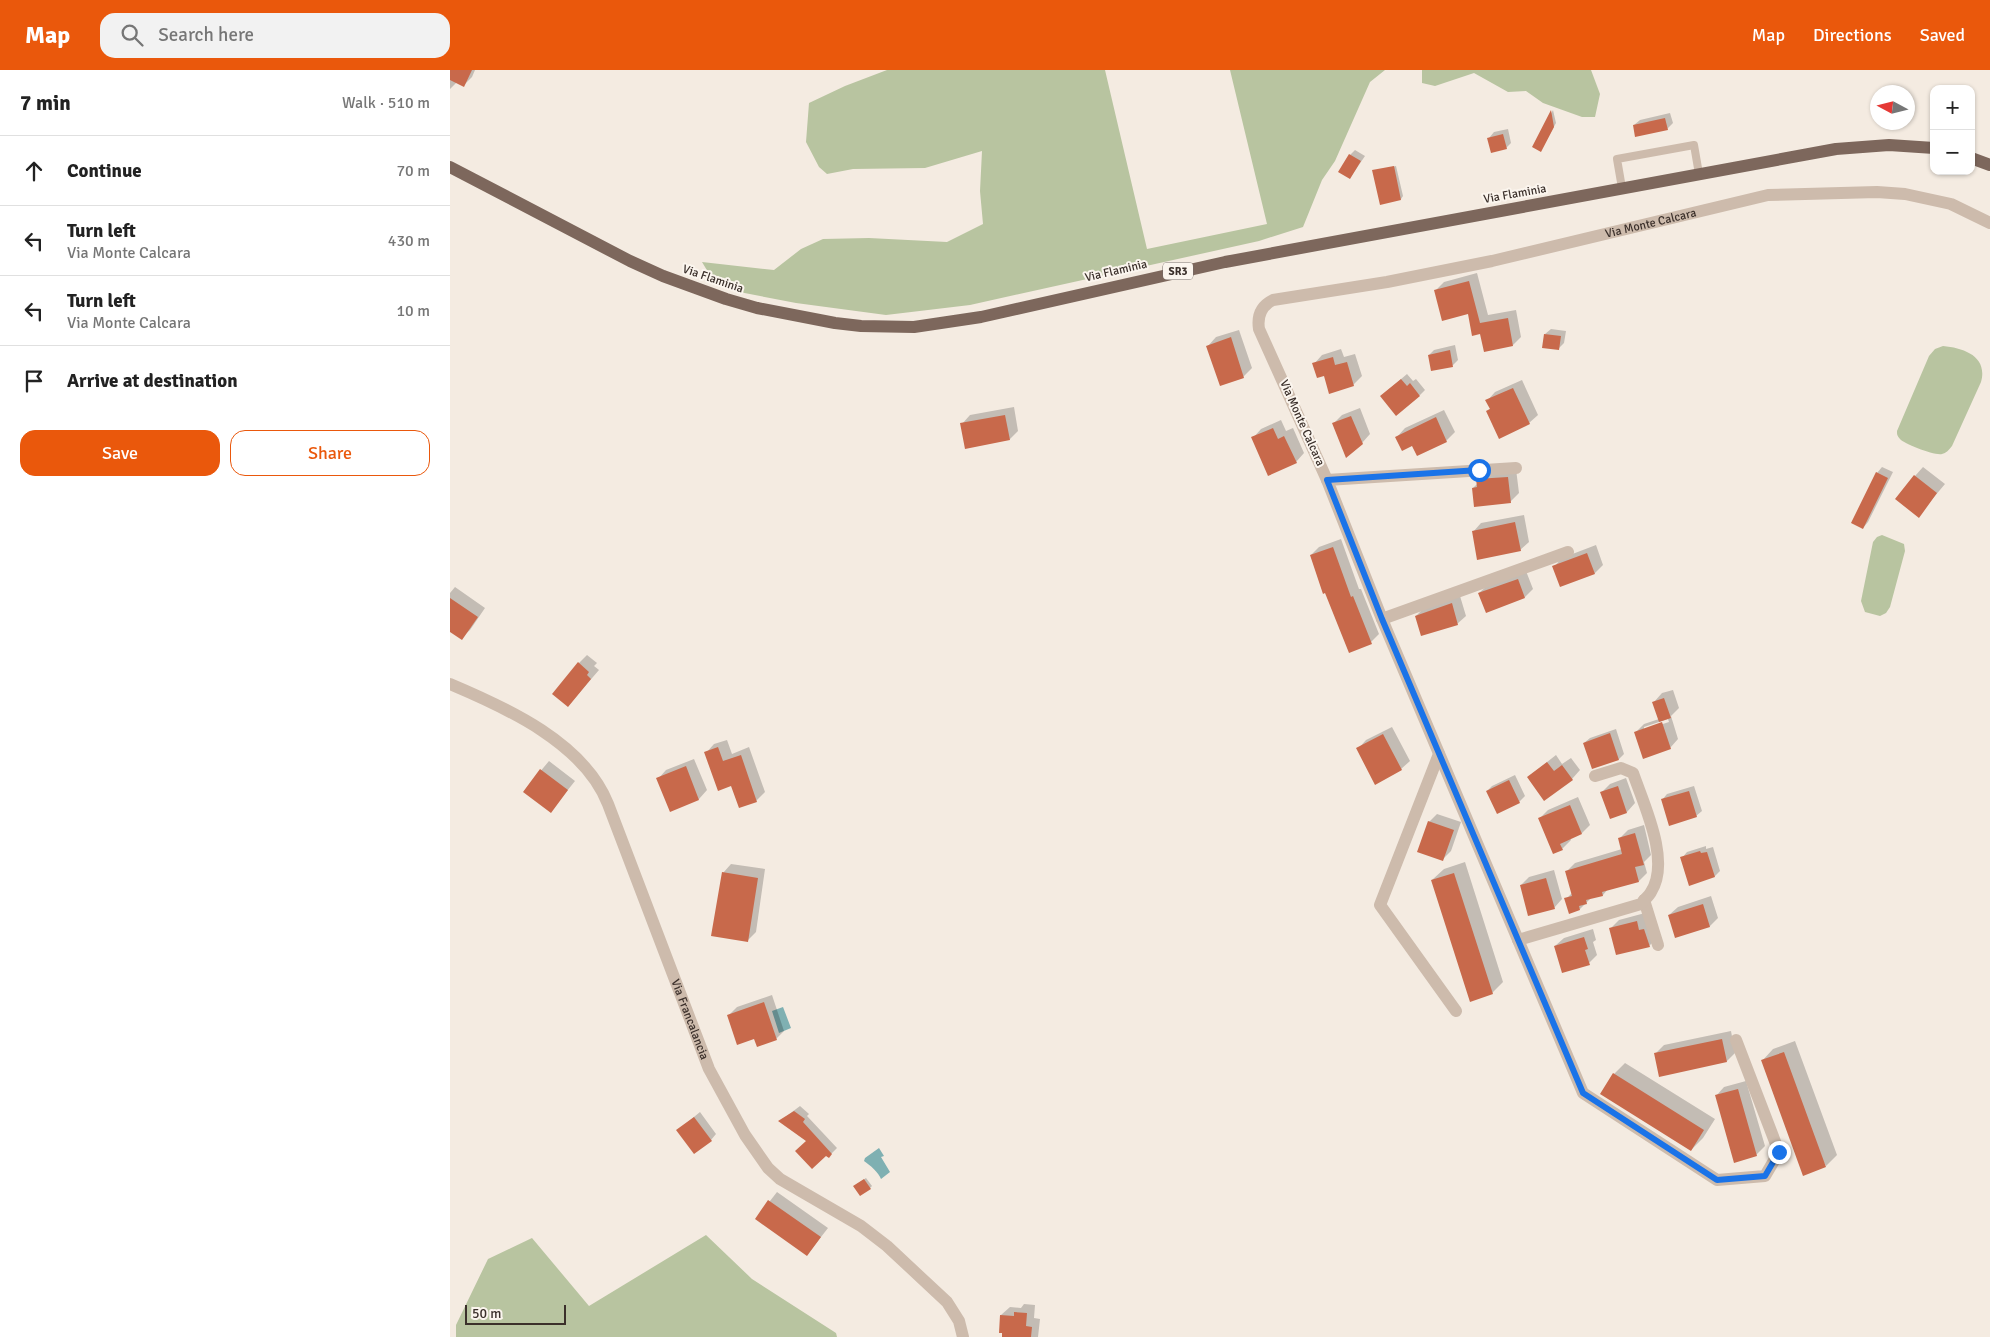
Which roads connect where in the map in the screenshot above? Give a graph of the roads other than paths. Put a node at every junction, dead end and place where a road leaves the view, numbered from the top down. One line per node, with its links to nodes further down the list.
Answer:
1 (1930, 148): 5 (main road, Via Flaminia / SR3)
2 (1975, 159): 3 (main road)
3 (1990, 165)
4 (450, 167): 6 (main road, Via Flaminia / SR3)
5 (1699, 174): 6 (main road, Via Flaminia / SR3); 6 (lane)
6 (1622, 188)
7 (1990, 223): 9 (street, Via Monte Calcara)
8 (1516, 468): 9 (street)
9 (1327, 480): 11 (street, Via Monte Calcara)
10 (1568, 552): 11 (street)
11 (1382, 619): 13 (street, Via Monte Calcara)
12 (450, 684): 20 (street, Via Francalancia)
13 (1439, 754): 16 (street, Via Monte Calcara); 18 (street)
14 (1595, 776): 15 (street)
15 (1644, 900): 16 (street); 17 (street)
16 (1518, 940): 19 (street, Via Monte Calcara)
17 (1658, 945)
18 (1456, 1011)
19 (1736, 1040)
20 (963, 1337)

